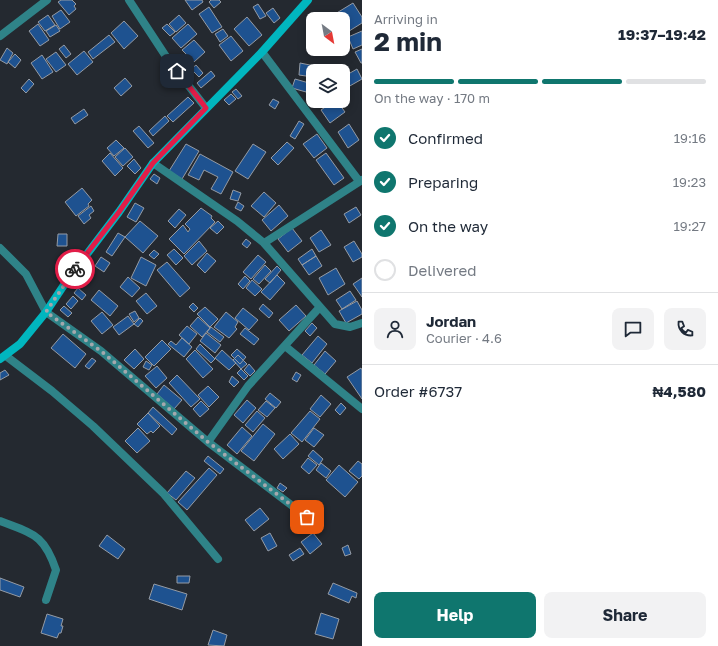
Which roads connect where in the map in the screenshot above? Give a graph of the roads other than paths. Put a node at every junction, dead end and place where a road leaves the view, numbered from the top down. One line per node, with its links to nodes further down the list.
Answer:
1 (47, 0): 4 (street)
2 (129, 0): 6 (street)
3 (308, 0): 5 (street)
4 (0, 36)
5 (262, 52): 6 (street); 8 (street)
6 (206, 108): 7 (street)
7 (153, 163): 9 (street); 12 (street)
8 (361, 180): 9 (street)
9 (264, 243): 11 (street)
10 (0, 248): 12 (street)
11 (319, 308): 13 (street); 14 (street)
12 (46, 312): 15 (street); 17 (street)
13 (362, 323)
14 (285, 346): 16 (street); 17 (street)
15 (3, 357): 20 (street)
16 (362, 409)
17 (208, 442): 18 (street)
18 (307, 517)
19 (0, 521): 21 (street)
20 (218, 559)
21 (46, 600)

